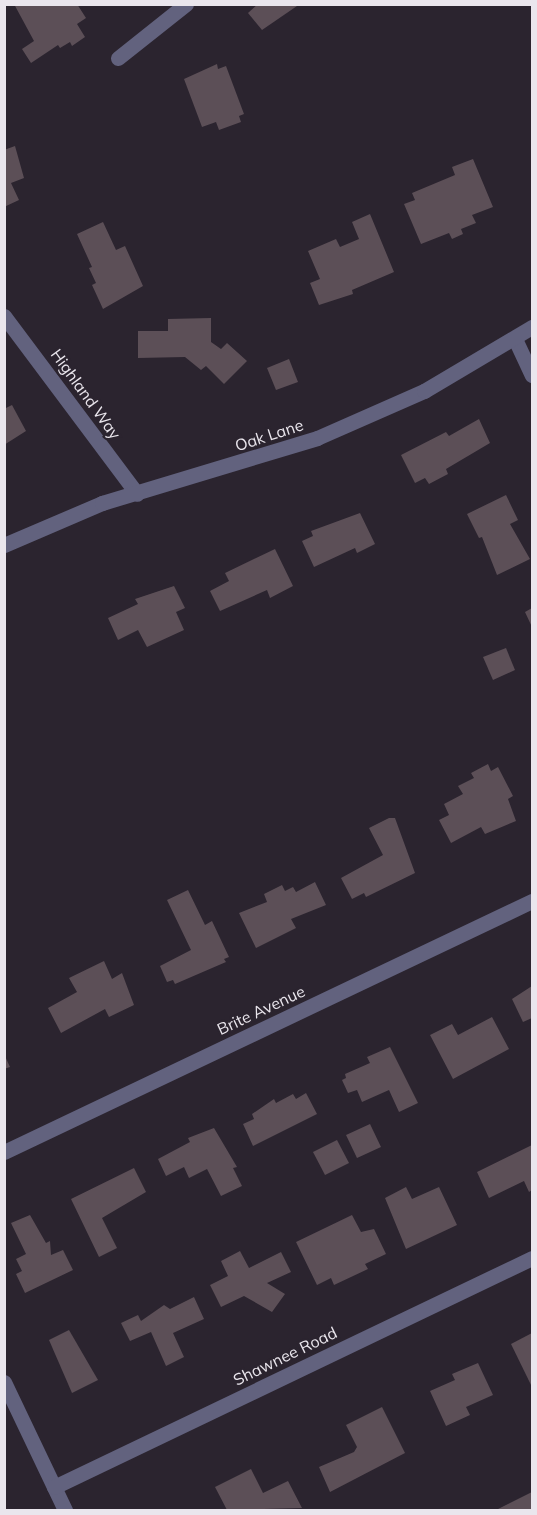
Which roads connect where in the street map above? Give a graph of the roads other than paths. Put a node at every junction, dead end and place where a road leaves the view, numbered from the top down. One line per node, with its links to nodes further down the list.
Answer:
1 (186, 4): 2 (street)
2 (118, 58)
3 (4, 316): 7 (street, Highland Way)
4 (532, 327): 5 (street, Oak Lane)
5 (515, 339): 6 (street); 7 (street, Oak Lane)
6 (532, 375)
7 (137, 494): 8 (street, Oak Lane)
8 (4, 545)
9 (532, 901): 10 (street, Brite Avenue)
10 (4, 1152)
11 (532, 1258): 13 (street, Shawnee Road)
12 (4, 1382): 13 (street)
13 (54, 1487): 14 (street)
14 (65, 1510)

